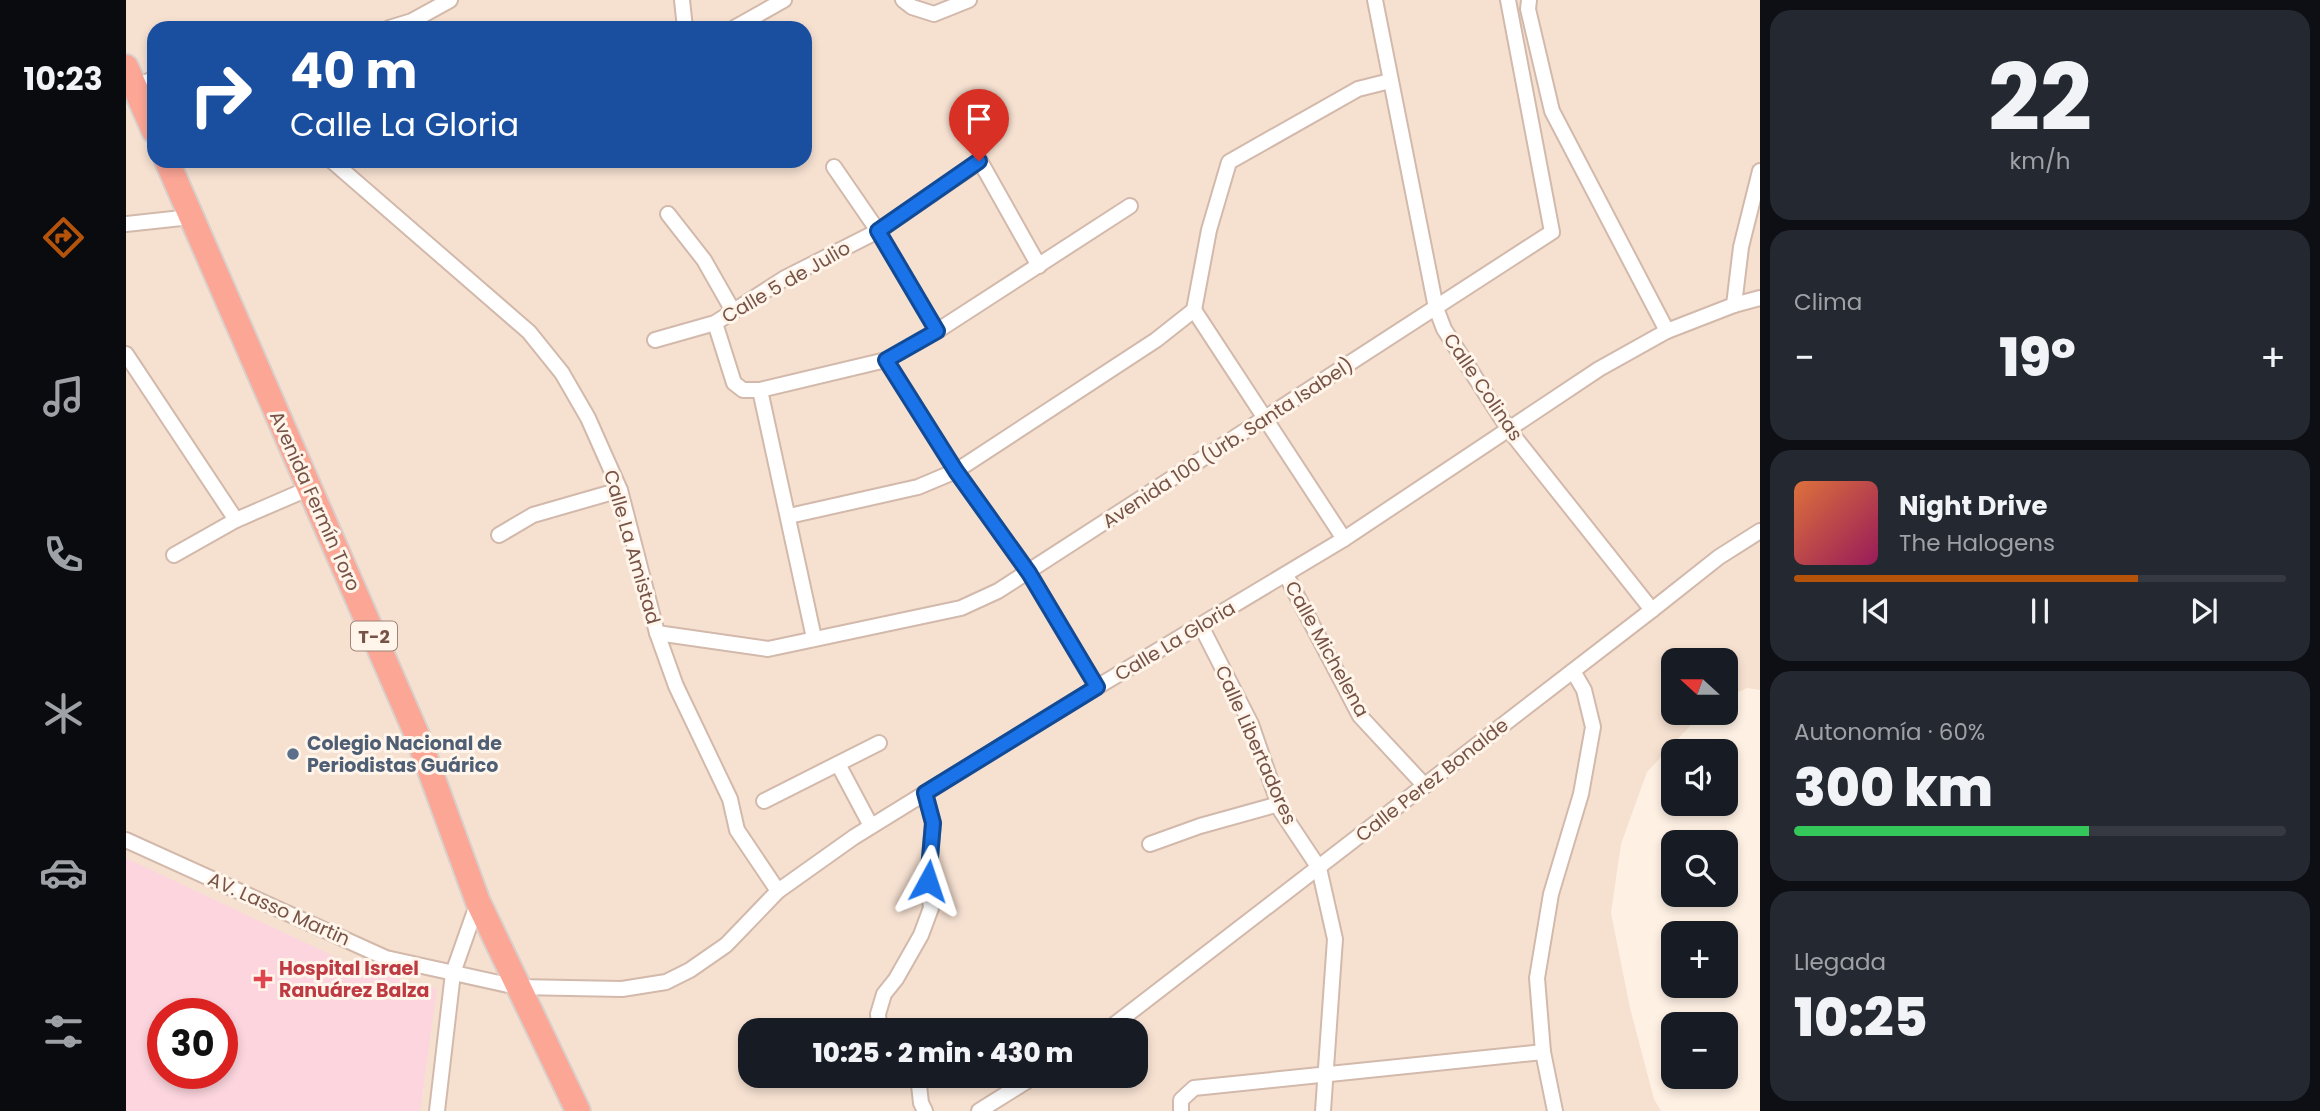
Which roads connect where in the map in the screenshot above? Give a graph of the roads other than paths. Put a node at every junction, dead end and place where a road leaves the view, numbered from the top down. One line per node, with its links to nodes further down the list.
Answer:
1 (450, 0): 9 (street)
2 (682, 0): 10 (street)
3 (784, 0): 11 (street)
4 (903, 0): 5 (street)
5 (969, 0)
6 (1375, 0): 13 (street, Calle Colinas)
7 (1508, 0): 27 (street, Avenida 100 (Urb. Santa Isabel))
8 (1529, 0): 32 (street)
9 (412, 21)
10 (684, 21)
11 (746, 21)
12 (138, 77): 14 (highway)
13 (1390, 81): 27 (street, Calle Colinas); 28 (street)
14 (147, 107)
15 (834, 167): 23 (street)
16 (170, 168): 21 (highway, Avenida Fermín Toro / T-2)
17 (340, 168): 41 (street, Calle La Amistad)
18 (1760, 171): 26 (street)
19 (1130, 206): 24 (street)
20 (668, 214): 29 (street)
21 (191, 217): 22 (street); 40 (highway, Avenida Fermín Toro / T-2)
22 (126, 224)
23 (878, 231): 24 (street, Calle 5 de Julio); 29 (street, Calle 5 de Julio); 31 (street)
24 (1039, 266): 31 (street)
25 (1760, 298): 26 (street, Calle La Gloria)
26 (1734, 305): 32 (street, Calle La Gloria)
27 (1436, 308): 37 (street, Avenida 100 (Urb. Santa Isabel)); 38 (street, Calle Colinas)
28 (1194, 310): 37 (street); 39 (street)
29 (733, 311): 30 (street, Calle 5 de Julio)
30 (715, 323): 33 (street, Calle 5 de Julio); 36 (street)
31 (937, 331): 35 (street)
32 (1667, 331): 38 (street, Calle La Gloria)
33 (655, 340)
34 (126, 354): 43 (street)
35 (886, 360): 36 (street); 39 (street)
36 (760, 390): 42 (street)
37 (1265, 419): 46 (street); 48 (street, Avenida 100 (Urb. Santa Isabel))
38 (1509, 430): 46 (street, Calle La Gloria); 50 (street, Calle Colinas)
39 (956, 471): 42 (street); 48 (street)
40 (310, 488): 43 (street); 67 (highway, Avenida Fermín Toro / T-2)
41 (620, 490): 45 (street); 52 (street, Calle La Amistad)
42 (789, 516): 53 (street)
43 (236, 520): 47 (street)
44 (1760, 531): 50 (street, Calle Perez Bonalde)
45 (499, 535)
46 (1344, 539): 49 (street, Calle La Gloria)
47 (174, 555)
48 (1029, 573): 53 (street, Avenida 100 (Urb. Santa Isabel)); 55 (street)
49 (1286, 575): 51 (street, Calle La Gloria); 58 (street, Calle Michelena)
50 (1652, 610): 54 (street, Calle Perez Bonalde)
51 (1201, 626): 55 (street, Calle La Gloria); 61 (street, Calle Libertadores)
52 (657, 633): 53 (street, Avenida 100 (Urb. Santa Isabel)); 66 (street, Calle La Amistad)
53 (814, 638)
54 (1573, 671): 58 (street, Calle Perez Bonalde); 72 (street)
55 (1097, 687): 59 (street, Calle La Gloria)
56 (879, 743): 57 (street)
57 (838, 764): 60 (street); 62 (street)
58 (1425, 786): 65 (street, Calle Perez Bonalde)
59 (925, 793): 62 (street, Calle La Gloria); 70 (street)
60 (764, 801)
61 (1279, 804): 64 (street); 65 (street, Calle Libertadores)
62 (871, 826): 66 (street, Calle La Gloria)
63 (126, 840): 68 (street, AV. Lasso Martin)
64 (1150, 844)
65 (1319, 868): 71 (street, Calle Perez Bonalde); 73 (street, Calle Libertadores)
66 (778, 891): 69 (street, Calle La Gloria)
67 (478, 902): 68 (street); 69 (highway, Avenida Fermín Toro / T-2)
68 (453, 973): 69 (street, AV. Lasso Martin); 76 (street)
69 (517, 987): 77 (highway, Avenida Fermín Toro / T-2)
70 (878, 1018)
71 (1123, 1018)
72 (1543, 1052): 73 (street); 82 (street)
73 (1326, 1074): 80 (street); 81 (street, Calle Libertadores)
74 (919, 1088): 78 (street)
75 (1016, 1088): 79 (street)
76 (437, 1111)
77 (578, 1111)
78 (925, 1111)
79 (979, 1111)
80 (1181, 1111)
81 (1323, 1111)
82 (1555, 1111)

